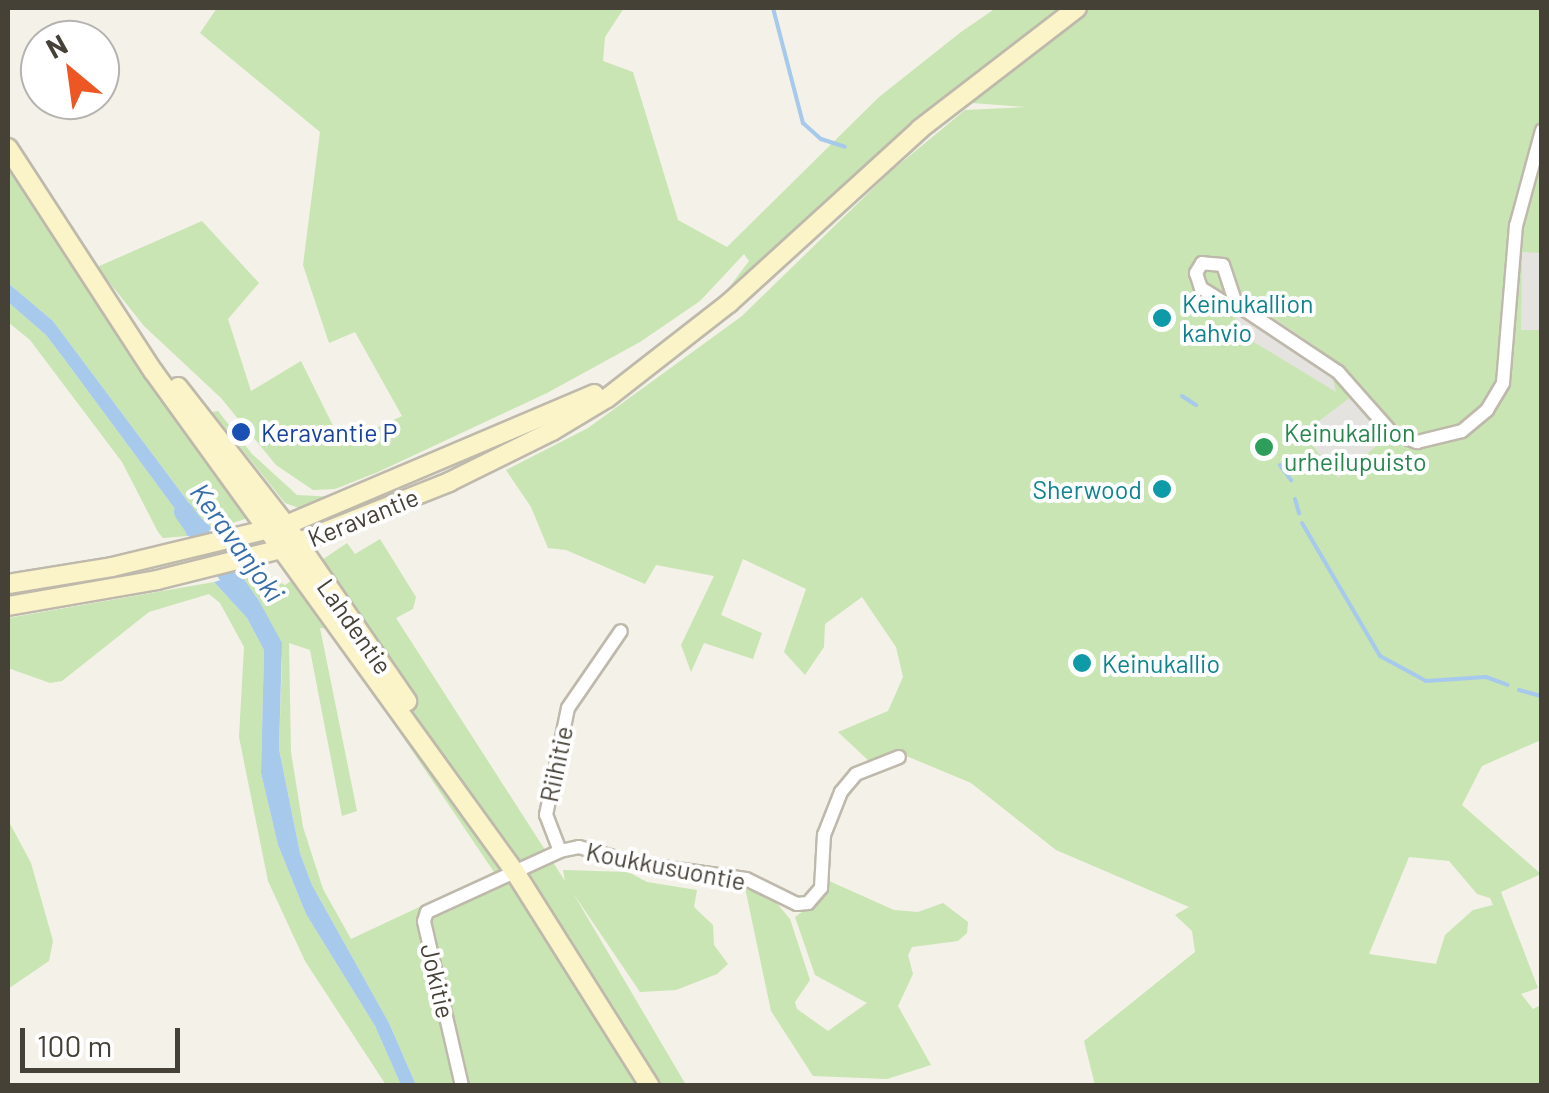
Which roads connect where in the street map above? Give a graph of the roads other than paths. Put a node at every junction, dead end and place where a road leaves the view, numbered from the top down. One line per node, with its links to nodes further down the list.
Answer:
1 (1077, 8): 5 (main road, Keravantie)
2 (1542, 130): 4 (street)
3 (8, 148): 6 (main road, Lahdentie)
4 (1236, 304)
5 (635, 375): 6 (main road, Keravantie); 7 (main road, Keravantie)
6 (277, 528): 7 (main road, Lahdentie); 8 (main road, Keravantie)
7 (290, 546): 9 (main road, Keravantie); 13 (main road, Lahdentie)
8 (8, 584)
9 (8, 606)
10 (621, 631): 12 (street, Riihitie)
11 (898, 757): 12 (street, Koukkusuontie)
12 (560, 850): 13 (street, Koukkusuontie)
13 (515, 872): 14 (street, Jokitie); 15 (main road, Lahdentie)
14 (462, 1086)
15 (650, 1086)

